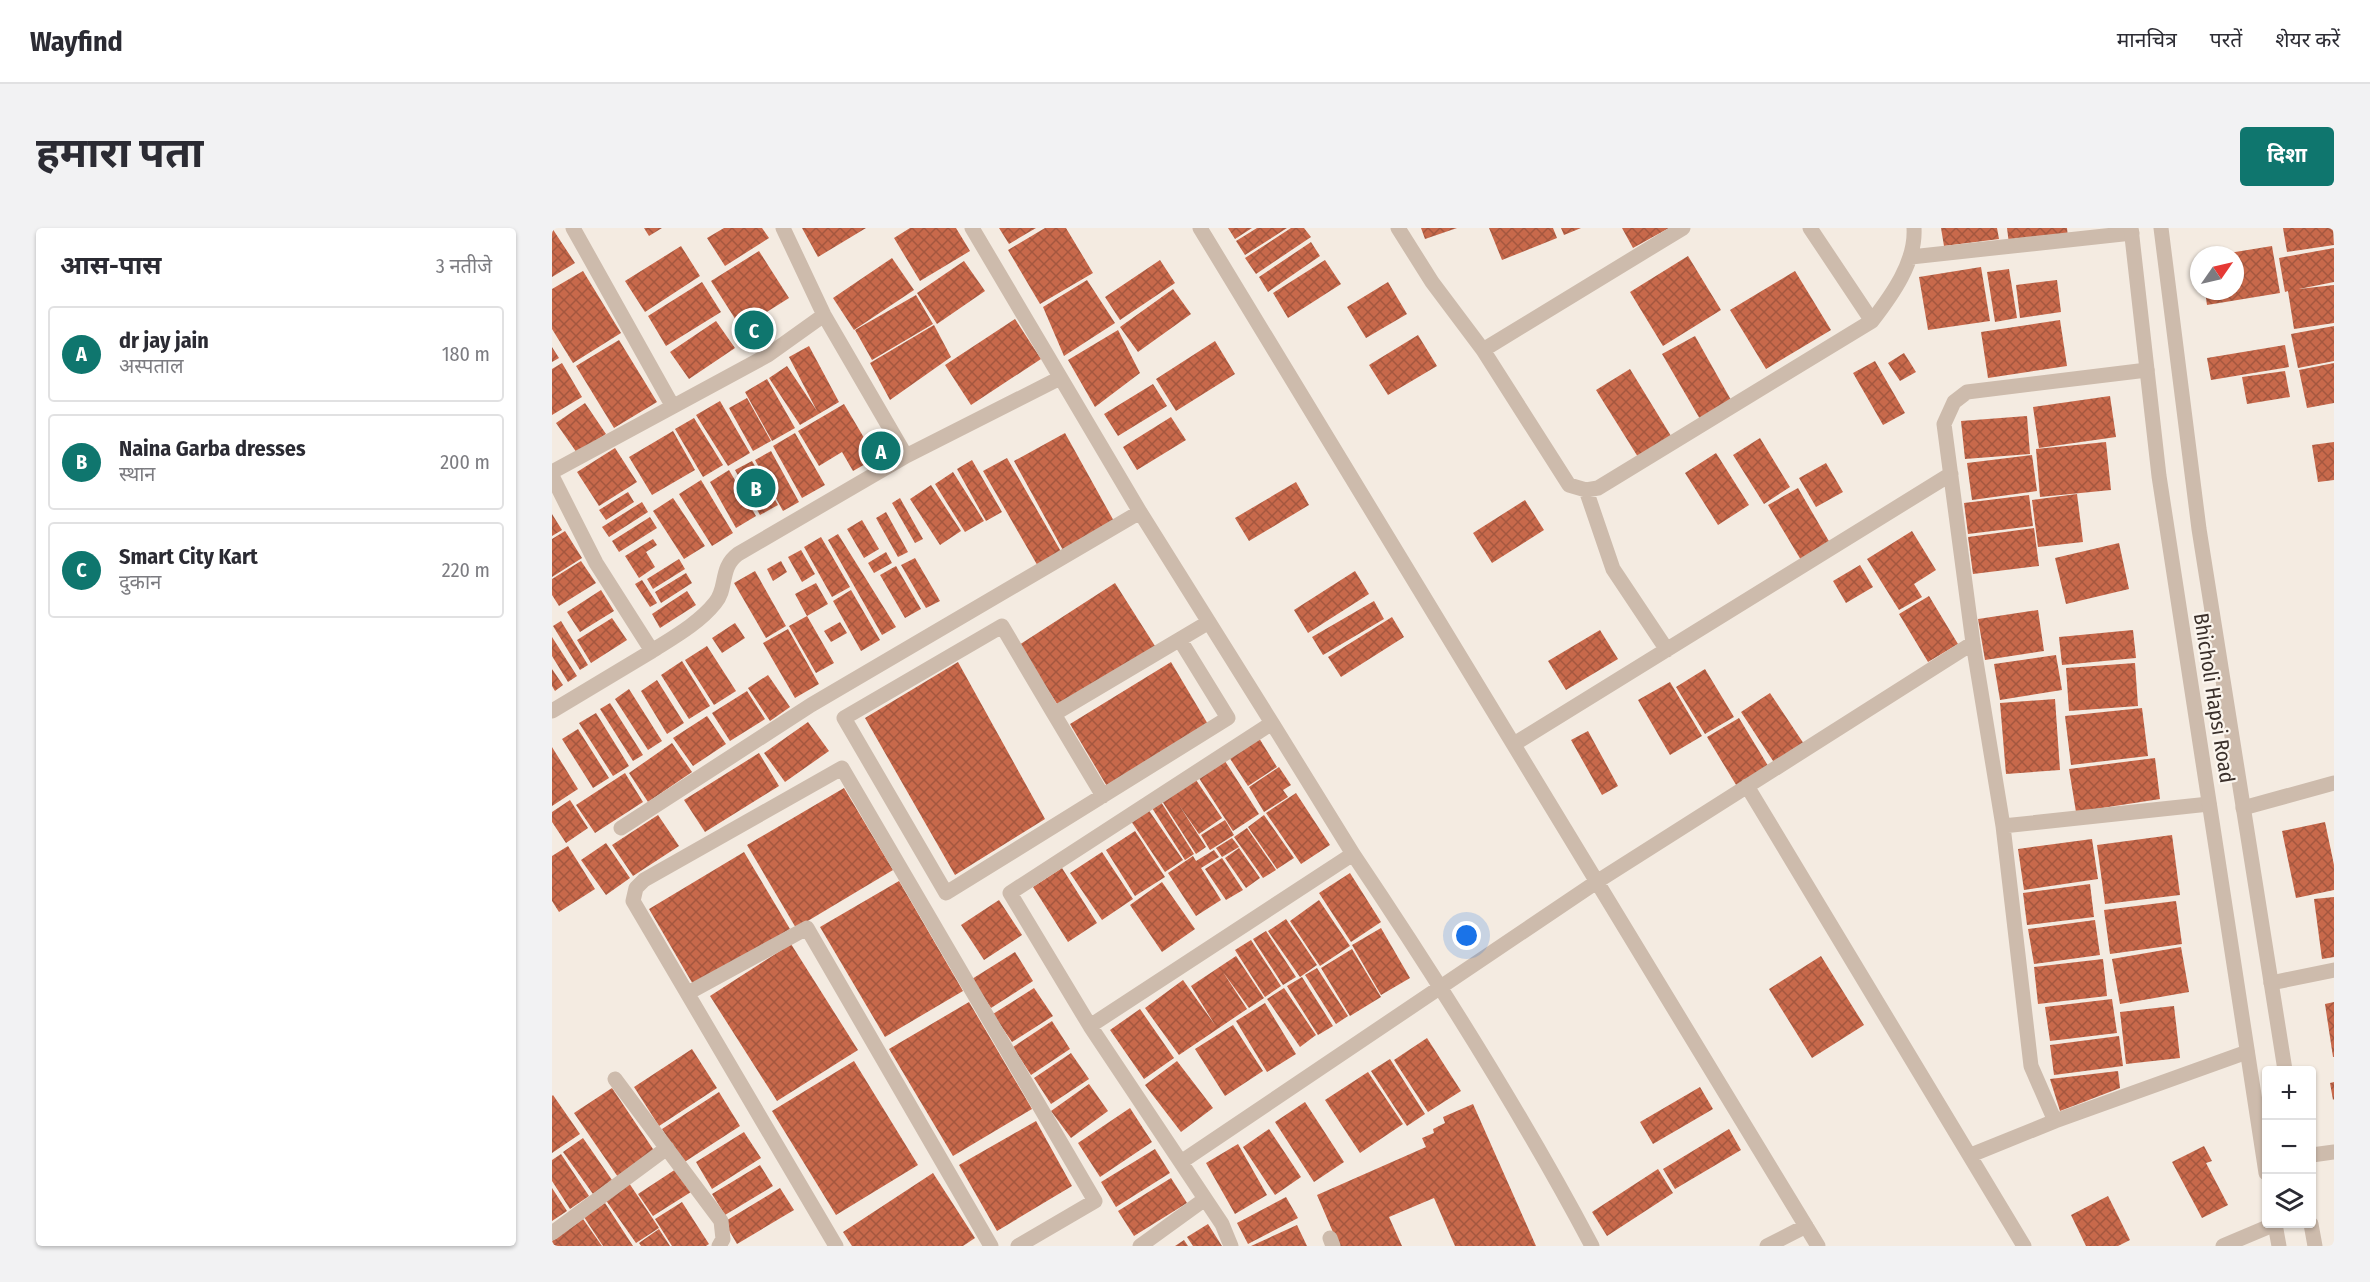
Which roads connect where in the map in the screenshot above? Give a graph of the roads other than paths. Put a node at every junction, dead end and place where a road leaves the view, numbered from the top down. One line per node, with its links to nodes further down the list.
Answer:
1 (573, 228): 17 (street)
2 (783, 228): 12 (street)
3 (972, 228): 16 (street)
4 (1200, 228): 31 (street)
5 (1398, 228): 14 (street)
6 (1683, 228): 14 (street)
7 (1810, 228): 13 (street)
8 (1914, 228): 11 (street)
9 (2161, 228): 36 (street)
10 (2131, 230): 11 (street); 15 (street, Bhicholi Hapsi Road)
11 (1911, 256): 13 (street)
12 (824, 315): 17 (street); 18 (street)
13 (1872, 321): 21 (street)
14 (1483, 350): 21 (street)
15 (2147, 370): 20 (street); 35 (street, Bhicholi Hapsi Road)
16 (1060, 378): 18 (street); 22 (street)
17 (672, 405): 19 (street)
18 (906, 456): 27 (street)
19 (552, 474): 27 (street)
20 (1951, 474): 25 (street); 26 (street)
21 (1586, 490): 26 (street)
22 (1140, 512): 23 (street); 38 (street)
23 (1209, 622): 24 (street); 30 (street)
24 (1180, 640): 29 (street); 34 (street)
25 (1973, 643): 33 (street); 37 (street)
26 (1667, 650): 31 (street)
27 (652, 651): 28 (street)
28 (552, 711)
29 (1054, 714): 34 (street); 34 (street)
30 (1272, 723): 39 (street); 45 (street)
31 (1514, 744): 40 (street)
32 (2334, 783): 36 (street)
33 (1747, 786): 40 (street); 54 (street)
34 (1103, 796)
35 (2209, 804): 37 (street); 46 (street, Bhicholi Hapsi Road)
36 (2243, 808): 42 (street)
37 (2003, 826): 49 (street)
38 (621, 828)
39 (1353, 854): 43 (street); 45 (street)
40 (1598, 881): 43 (street); 57 (street)
41 (2334, 970): 42 (street)
42 (2271, 983): 47 (street)
43 (1442, 986): 55 (street); 68 (street)
44 (688, 993): 63 (street); 64 (street); 65 (street)
45 (1090, 1026): 55 (street)
46 (2247, 1052): 49 (street); 51 (street, Bhicholi Hapsi Road)
47 (2284, 1066)
48 (615, 1079): 50 (street)
49 (2055, 1121): 54 (street)
50 (667, 1148): 61 (street); 62 (street)
51 (2262, 1148)
52 (2334, 1152): 53 (street)
53 (2316, 1154)
54 (1971, 1155): 71 (street)
55 (1181, 1162): 56 (street)
56 (1205, 1199): 66 (street); 67 (street)
57 (1806, 1226): 69 (street); 70 (street)
58 (2266, 1228): 72 (street)
59 (2276, 1228): 73 (street)
60 (2312, 1228): 74 (street)
61 (552, 1233)
62 (719, 1246)
63 (836, 1246)
64 (991, 1246)
65 (1018, 1246)
66 (1140, 1246)
67 (1231, 1246)
68 (1592, 1246)
69 (1767, 1246)
70 (1818, 1246)
71 (2024, 1246)
72 (2223, 1246)
73 (2278, 1246)
74 (2315, 1246)

